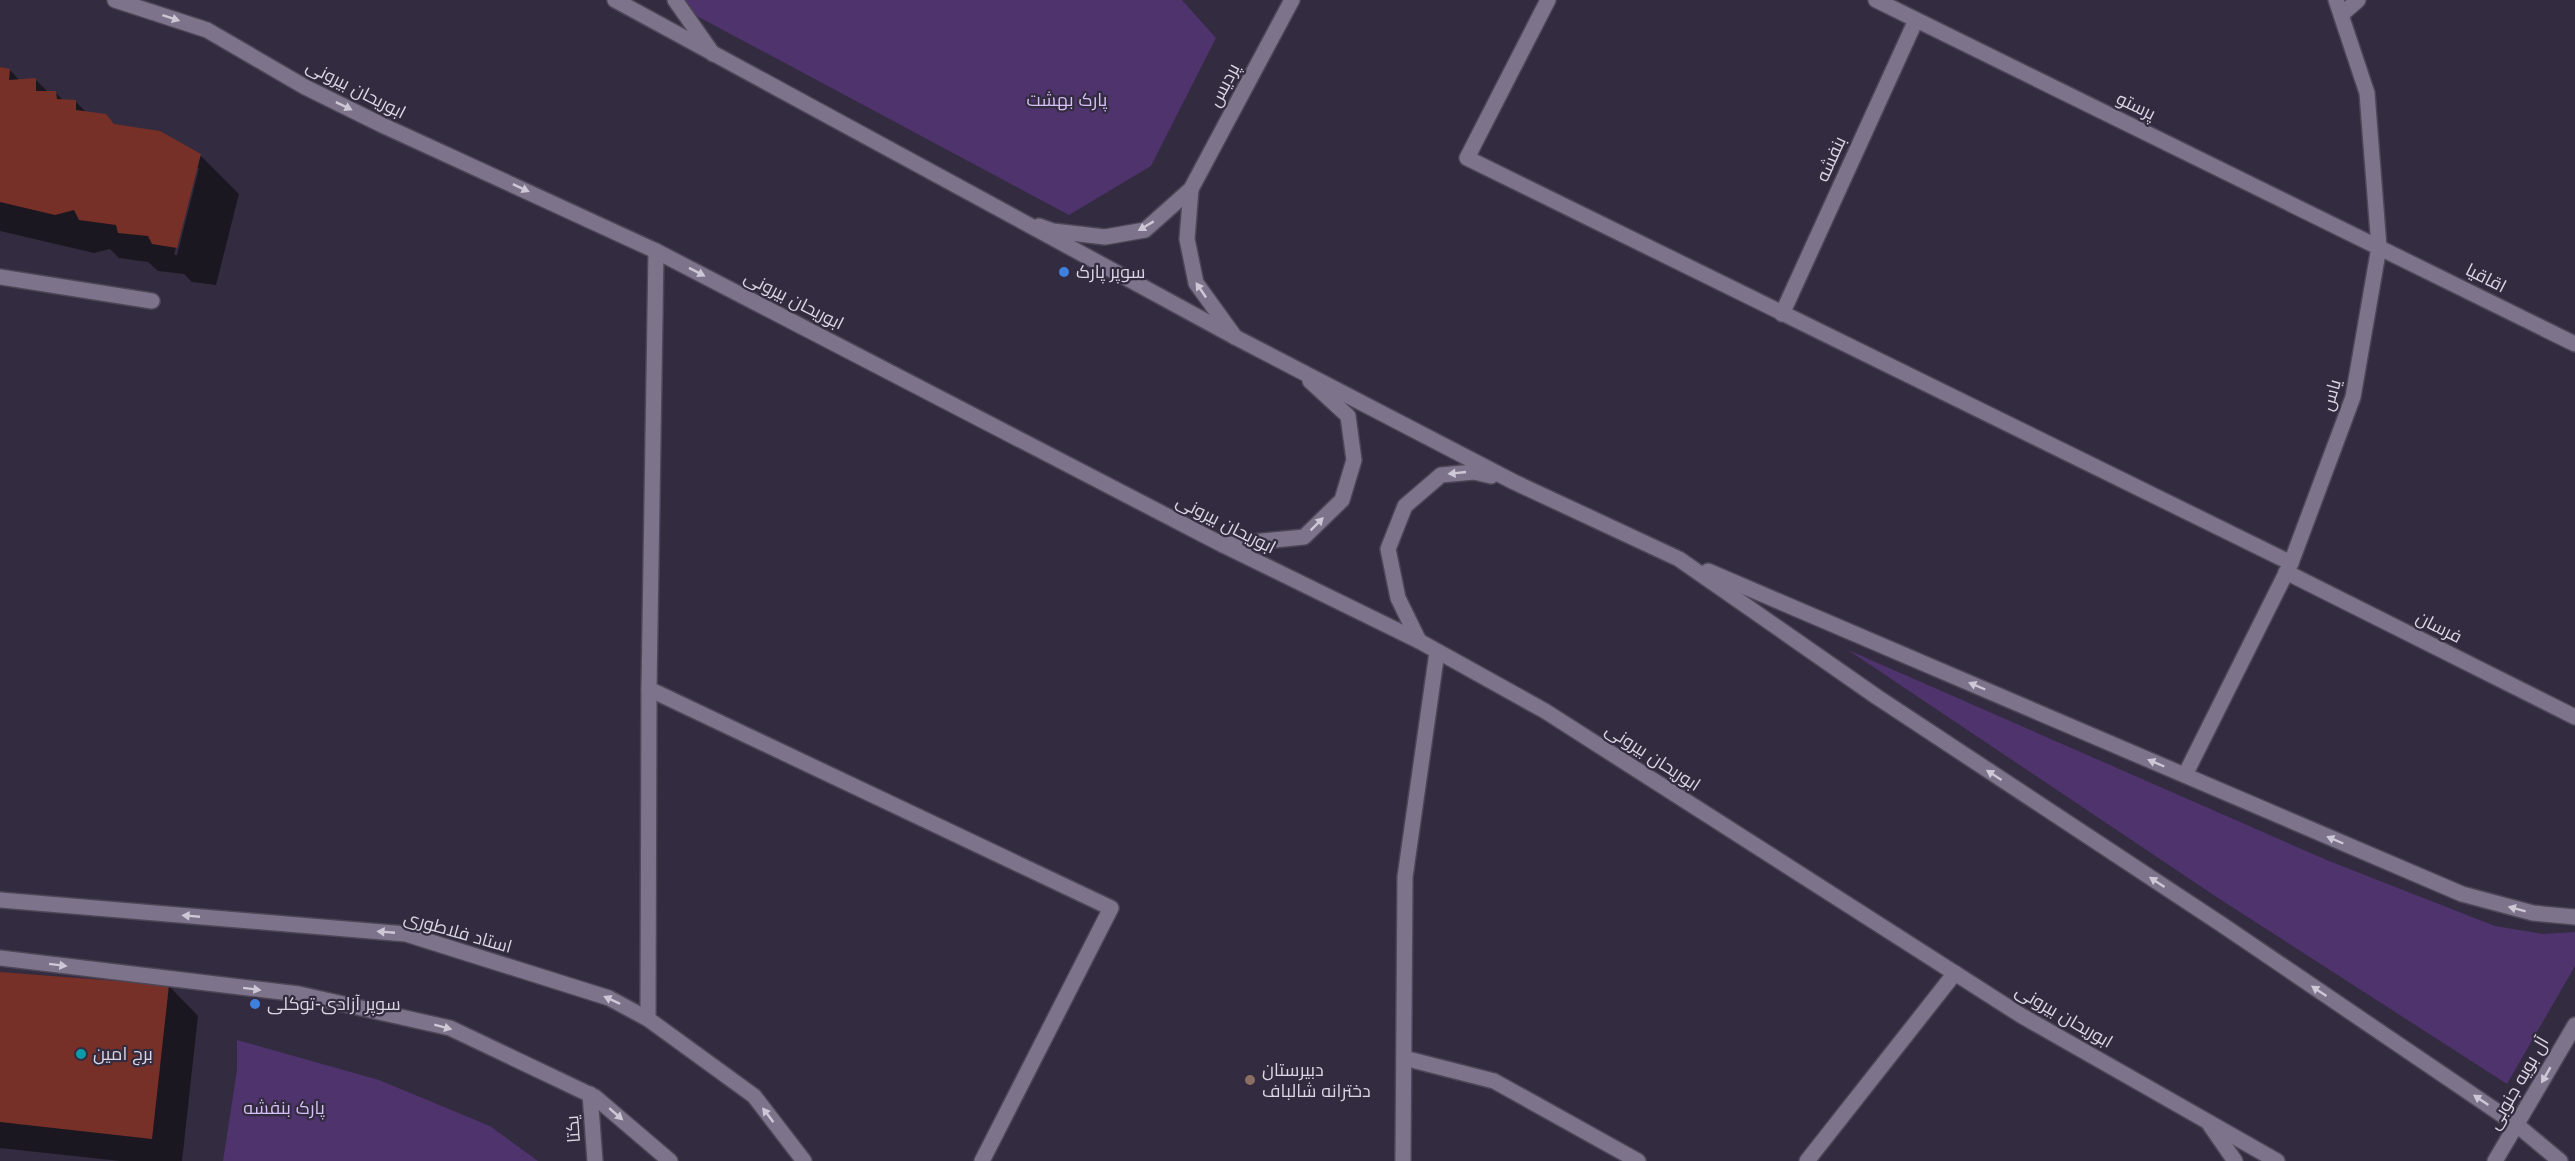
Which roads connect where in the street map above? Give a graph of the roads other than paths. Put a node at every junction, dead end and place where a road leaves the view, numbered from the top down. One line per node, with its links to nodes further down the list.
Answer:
1 (115, 0): 14 (main road, ابوریحان بیرونی, one-way to 14)
2 (615, 0): 10 (main road)
3 (675, 0): 10 (main road)
4 (1292, 0): 11 (main road, پردیس)
5 (1548, 0): 17 (main road, فرسان)
6 (1876, 0): 9 (main road, پرستو)
7 (2358, 0): 8 (main road)
8 (2339, 7): 13 (main road, یاس)
9 (1916, 20): 13 (main road, پرستو); 17 (main road, بنفشه)
10 (713, 54): 12 (main road)
11 (1191, 189): 12 (main road, one-way to 12); 18 (main road, one-way to 11)
12 (1001, 211): 18 (main road)
13 (2379, 247): 19 (main road, اقاقیا); 24 (main road, یاس)
14 (656, 251): 22 (main road, ابوریحان بیرونی, one-way to 22); 27 (main road)
15 (0, 277): 16 (main road)
16 (152, 301)
17 (1782, 314): 24 (main road, فرسان)
18 (1235, 337): 20 (main road)
19 (2575, 344)
20 (1296, 368): 21 (main road); 22 (main road, one-way to 20)
21 (1514, 482): 23 (main road); 25 (main road, one-way to 25)
22 (1223, 545): 25 (main road, ابوریحان بیرونی)
23 (1678, 559): 29 (main road, one-way to 23); 39 (main road, one-way to 23)
24 (2288, 567): 28 (main road, فرسان); 29 (main road, یاس)
25 (1419, 640): 26 (main road, ابوریحان بیرونی)
26 (1437, 652): 33 (main road, ابوریحان بیرونی); 36 (main road)
27 (649, 689): 34 (main road); 43 (main road)
28 (2575, 717)
29 (2185, 775): 31 (main road, one-way to 29)
30 (0, 900): 34 (main road, استاد فلاطوری, one-way to 30)
31 (2575, 916)
32 (0, 958): 37 (main road, one-way to 37)
33 (1955, 973): 38 (main road, ابوریحان بیرونی); 46 (main road)
34 (648, 1019): 42 (main road, استاد فلاطوری, one-way to 34)
35 (2575, 1025): 39 (main road, آل بویه جنوبی, one-way to 39)
36 (1404, 1058): 44 (main road); 45 (main road)
37 (590, 1094): 40 (main road, یکتا); 41 (main road, one-way to 41)
38 (2206, 1120): 47 (main road); 48 (main road, ابوریحان بیرونی)
39 (2517, 1125): 49 (main road, آل بویه جنوبی); 50 (main road)
40 (595, 1161)
41 (670, 1161)
42 (804, 1161)
43 (982, 1161)
44 (1403, 1161)
45 (1638, 1161)
46 (1807, 1161)
47 (2235, 1161)
48 (2277, 1161)
49 (2495, 1161)
50 (2560, 1161)

